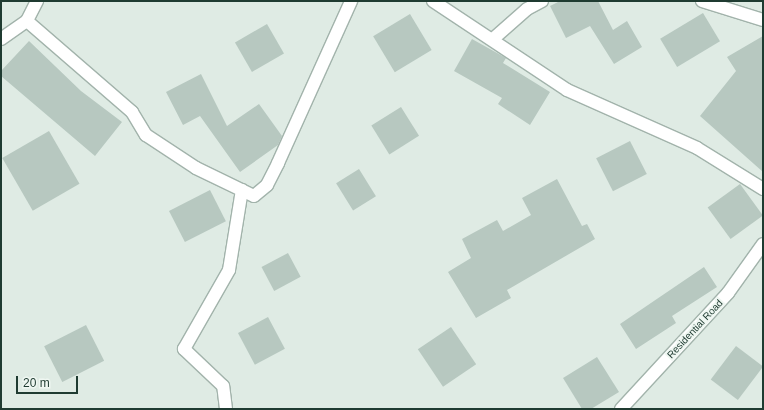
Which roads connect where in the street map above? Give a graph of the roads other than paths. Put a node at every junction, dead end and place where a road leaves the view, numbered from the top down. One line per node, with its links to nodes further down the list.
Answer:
1 (37, 1): 7 (street)
2 (351, 1): 11 (street)
3 (433, 1): 9 (street)
4 (542, 1): 9 (street)
5 (702, 1): 6 (street)
6 (763, 20)
7 (26, 21): 8 (street); 11 (street)
8 (1, 39)
9 (493, 39): 10 (street)
10 (763, 189)
11 (242, 190): 13 (street)
12 (763, 244): 14 (street, Residential Road)
13 (226, 409)
14 (621, 409)

